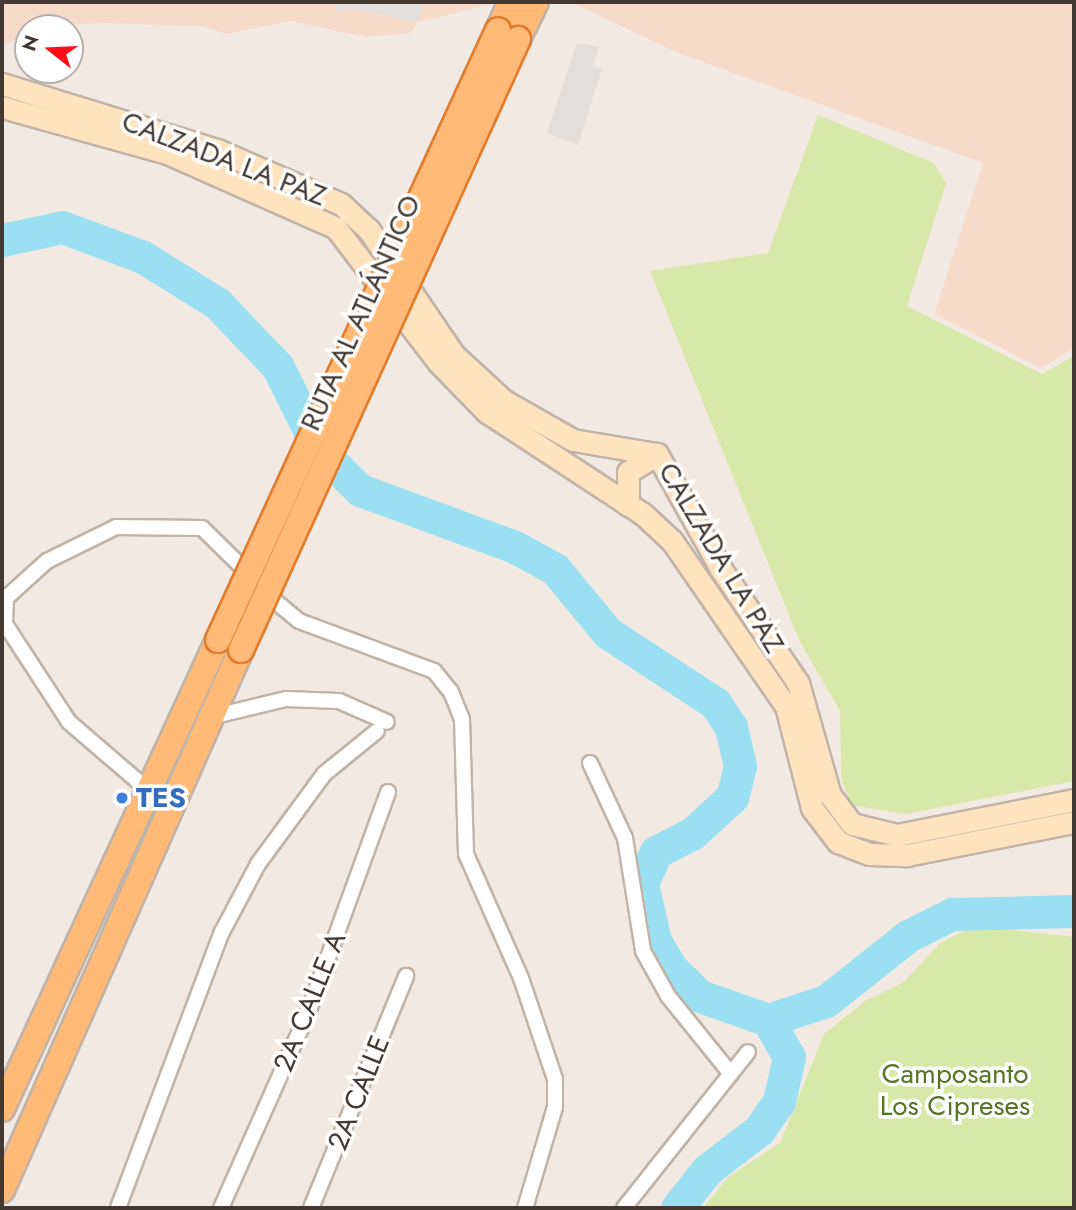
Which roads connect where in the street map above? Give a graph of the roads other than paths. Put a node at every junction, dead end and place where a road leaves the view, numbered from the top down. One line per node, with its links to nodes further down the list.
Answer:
1 (511, 2): 3 (highway, RUTA AL ATLÁNTICO)
2 (536, 2): 3 (highway, RUTA AL ATLÁNTICO)
3 (508, 35): 8 (highway, RUTA AL ATLÁNTICO, bridge); 10 (highway, RUTA AL ATLÁNTICO, bridge)
4 (2, 84): 6 (main road, CALZADA LA PAZ)
5 (2, 107): 7 (main road, CALZADA LA PAZ)
6 (657, 454): 7 (main road); 12 (main road, CALZADA LA PAZ)
7 (628, 505): 13 (main road, CALZADA LA PAZ)
8 (211, 717): 18 (highway, RUTA AL ATLÁNTICO); 19 (street)
9 (590, 763): 16 (street)
10 (148, 790): 17 (highway, RUTA AL ATLÁNTICO); 22 (street)
11 (388, 792): 20 (street, 2A CALLE A)
12 (1074, 800)
13 (1074, 822)
14 (406, 976): 21 (street, 2A CALLE)
15 (748, 1052): 16 (street)
16 (731, 1074): 23 (street)
17 (2, 1109)
18 (2, 1190)
19 (118, 1208)
20 (221, 1208)
21 (311, 1208)
22 (525, 1208)
23 (624, 1208)

